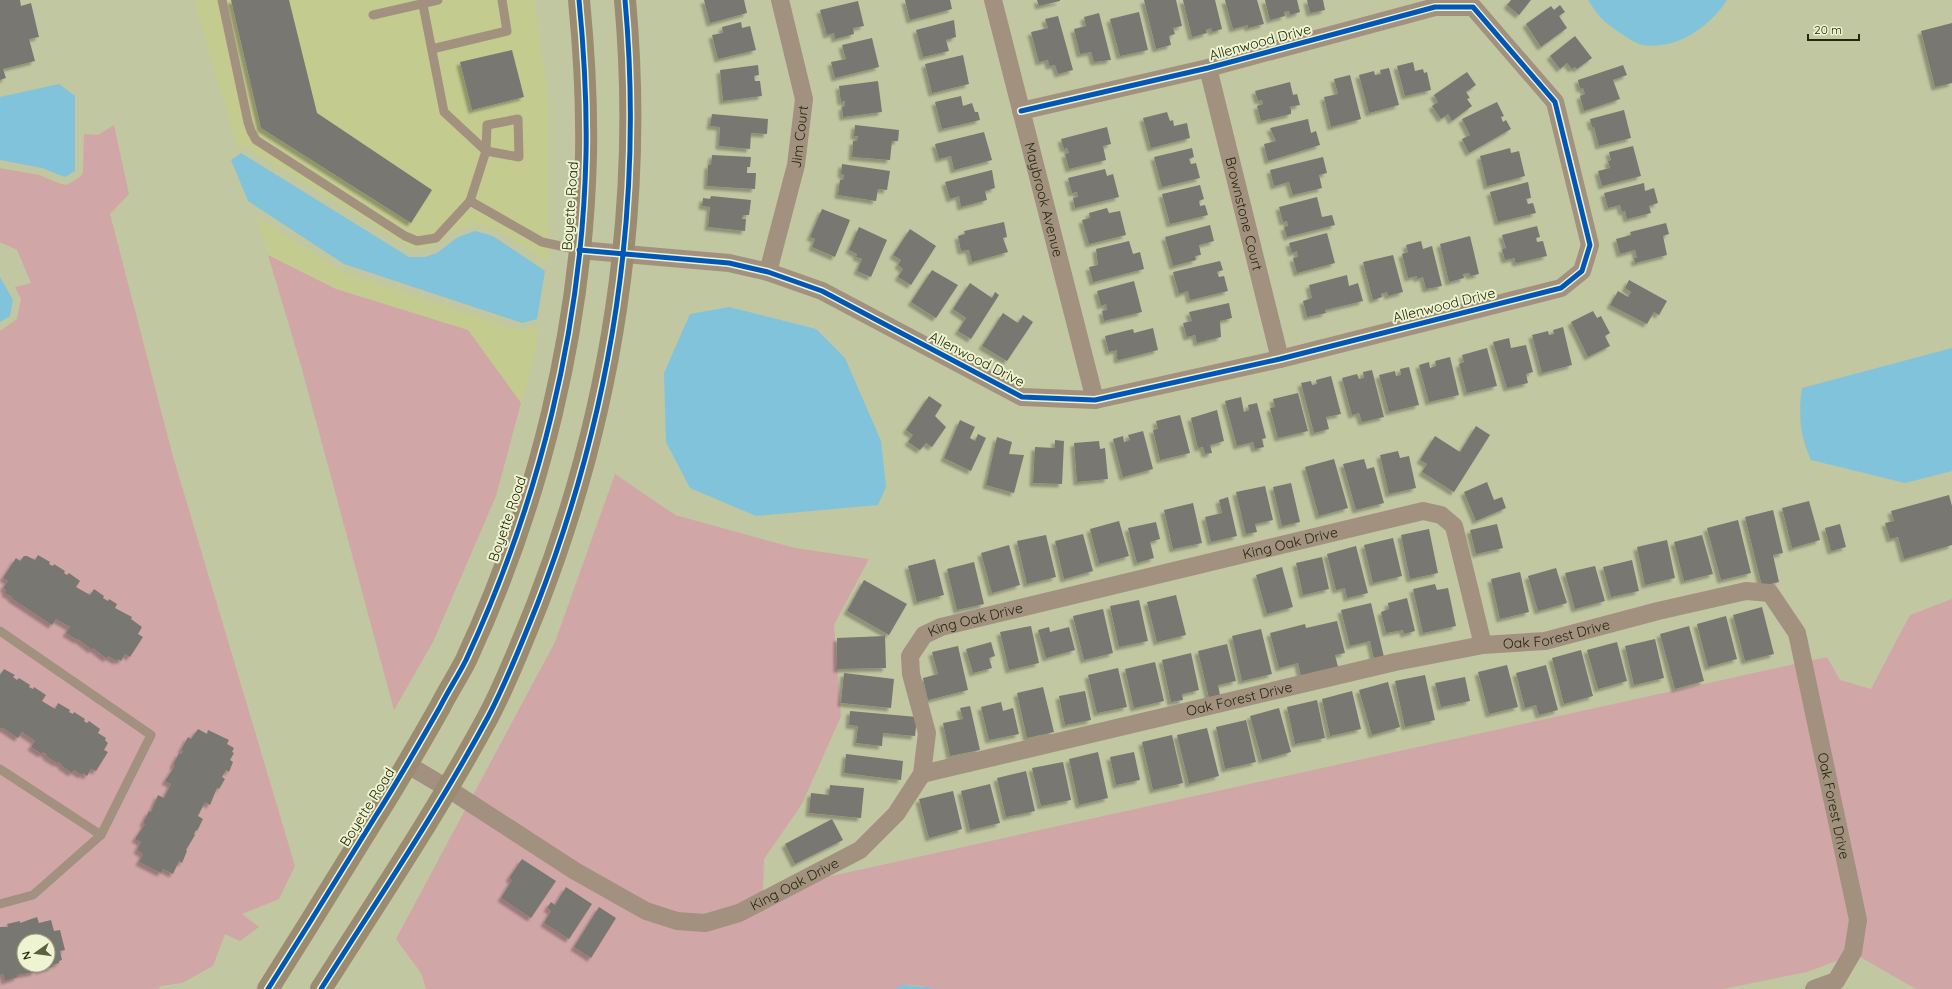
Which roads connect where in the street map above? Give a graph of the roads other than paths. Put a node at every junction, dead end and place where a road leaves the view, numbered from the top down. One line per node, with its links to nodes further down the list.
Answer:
1 (222, 0): 14 (lane)
2 (438, 0): 8 (lane)
3 (502, 0): 10 (lane)
4 (579, 0): 15 (main road, Boyette Road)
5 (625, 0): 16 (main road)
6 (780, 0): 17 (street, Jim Court)
7 (993, 0): 12 (street, Maybrook Avenue)
8 (422, 2): 9 (lane); 10 (lane)
9 (373, 15)
10 (432, 49): 13 (lane)
11 (1208, 68): 12 (street, Allenwood Drive); 18 (street, Brownstone Court); 18 (street, Allenwood Drive)
12 (1021, 111): 19 (street, Maybrook Avenue)
13 (486, 151): 13 (lane); 14 (lane)
14 (470, 201): 15 (lane)
15 (579, 250): 16 (street, Allenwood Drive); 22 (main road, Boyette Road)
16 (624, 255): 17 (street, Allenwood Drive); 25 (main road)
17 (768, 272): 19 (street, Allenwood Drive)
18 (1280, 359): 19 (street, Allenwood Drive)
19 (1095, 400)
20 (0, 631): 26 (lane)
21 (1482, 645): 24 (street, Oak Forest Drive); 24 (street, King Oak Drive); 30 (street, Oak Forest Drive)
22 (408, 765): 25 (street, King Oak Drive); 28 (main road, Boyette Road)
23 (0, 769): 26 (lane)
24 (922, 774): 25 (street, King Oak Drive)
25 (447, 788): 29 (main road)
26 (101, 835): 27 (lane)
27 (0, 904)
28 (268, 989)
29 (321, 989)
30 (1814, 989)

